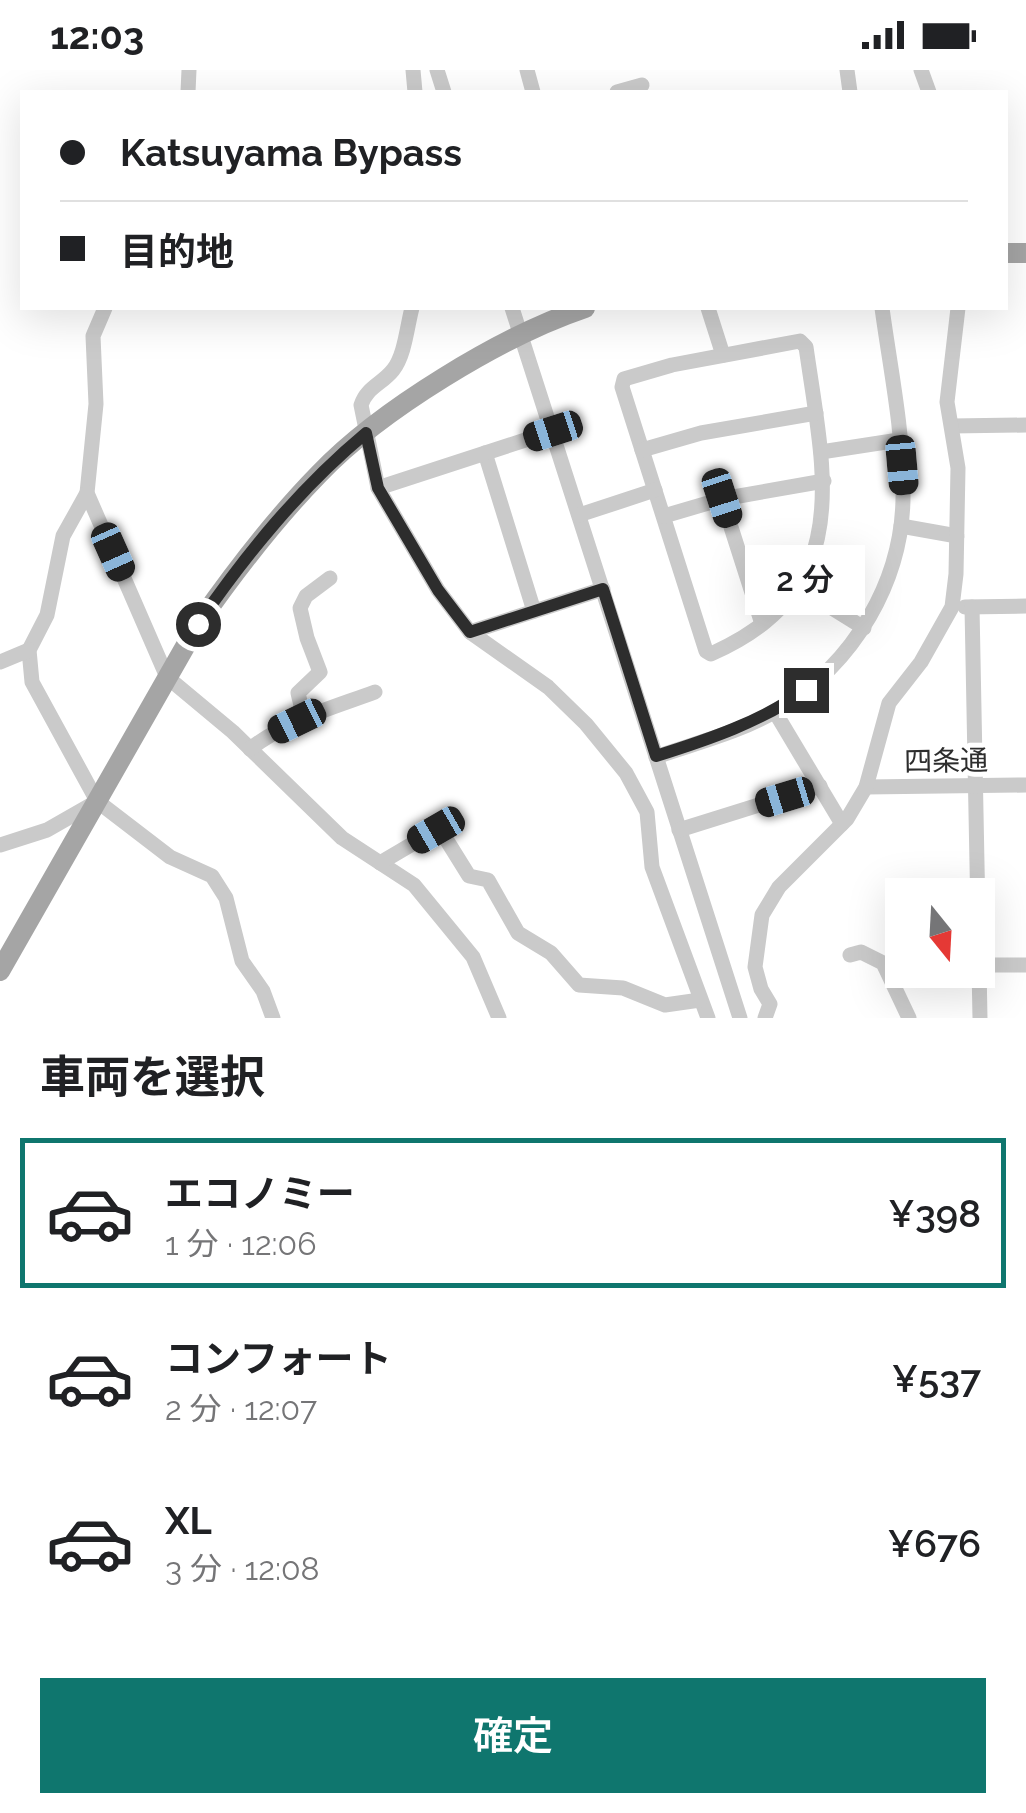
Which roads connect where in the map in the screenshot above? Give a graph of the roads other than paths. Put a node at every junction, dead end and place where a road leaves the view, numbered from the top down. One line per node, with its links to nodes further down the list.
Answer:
1 (105, 310): 22 (street)
2 (411, 310): 14 (street)
3 (513, 310): 8 (street)
4 (581, 310): 8 (main road)
5 (709, 310): 9 (street)
6 (882, 310): 15 (street)
7 (958, 310): 12 (street)
8 (521, 334): 13 (street); 14 (main road)
9 (723, 354): 10 (street); 16 (street)
10 (816, 413): 16 (street); 17 (street)
11 (1026, 425): 12 (street)
12 (952, 426): 27 (street)
13 (553, 431): 18 (street); 24 (street)
14 (366, 433): 20 (street); 40 (main road)
15 (900, 440): 17 (street); 26 (street)
16 (642, 450): 21 (street)
17 (821, 452): 19 (street)
18 (485, 454): 20 (street); 34 (street)
19 (824, 481): 23 (street); 29 (street)
20 (378, 488): 37 (street)
21 (655, 490): 24 (street); 25 (street)
22 (87, 493): 38 (street); 40 (street)
23 (722, 498): 25 (street); 35 (street)
24 (578, 514): 30 (street)
25 (664, 516): 35 (street)
26 (901, 526): 27 (street); 36 (street)
27 (956, 536): 33 (street)
28 (330, 578): 43 (street)
29 (798, 587): 35 (street); 36 (street)
30 (603, 589): 34 (street); 45 (street)
31 (972, 606): 32 (street); 33 (street); 48 (street)
32 (1026, 606)
33 (952, 607): 49 (street)
34 (534, 611): 37 (street)
35 (762, 624)
36 (864, 628): 42 (street)
37 (470, 632): 61 (street)
38 (30, 650): 39 (street); 50 (street)
39 (0, 662)
40 (167, 677): 44 (street); 50 (main road)
41 (375, 692): 43 (street)
42 (775, 712): 45 (street); 47 (street)
43 (304, 718): 44 (street)
44 (250, 749): 54 (street)
45 (656, 756): 52 (street)
46 (1026, 785): 48 (street, 四条通)
47 (820, 786): 51 (street); 52 (street)
48 (976, 786): 49 (street, 四条通); 55 (street)
49 (866, 787): 51 (street)
50 (97, 801): 53 (street); 59 (main road); 62 (street)
51 (842, 824): 66 (street)
52 (679, 830): 65 (street)
53 (0, 845)
54 (380, 863): 61 (street); 63 (street)
55 (978, 878)
56 (850, 954): 67 (street)
57 (995, 965): 58 (street)
58 (1026, 965)
59 (0, 970)
60 (979, 988): 68 (street)
61 (700, 1000): 64 (street)
62 (273, 1018)
63 (499, 1018)
64 (708, 1018)
65 (740, 1018)
66 (765, 1018)
67 (909, 1018)
68 (980, 1018)

